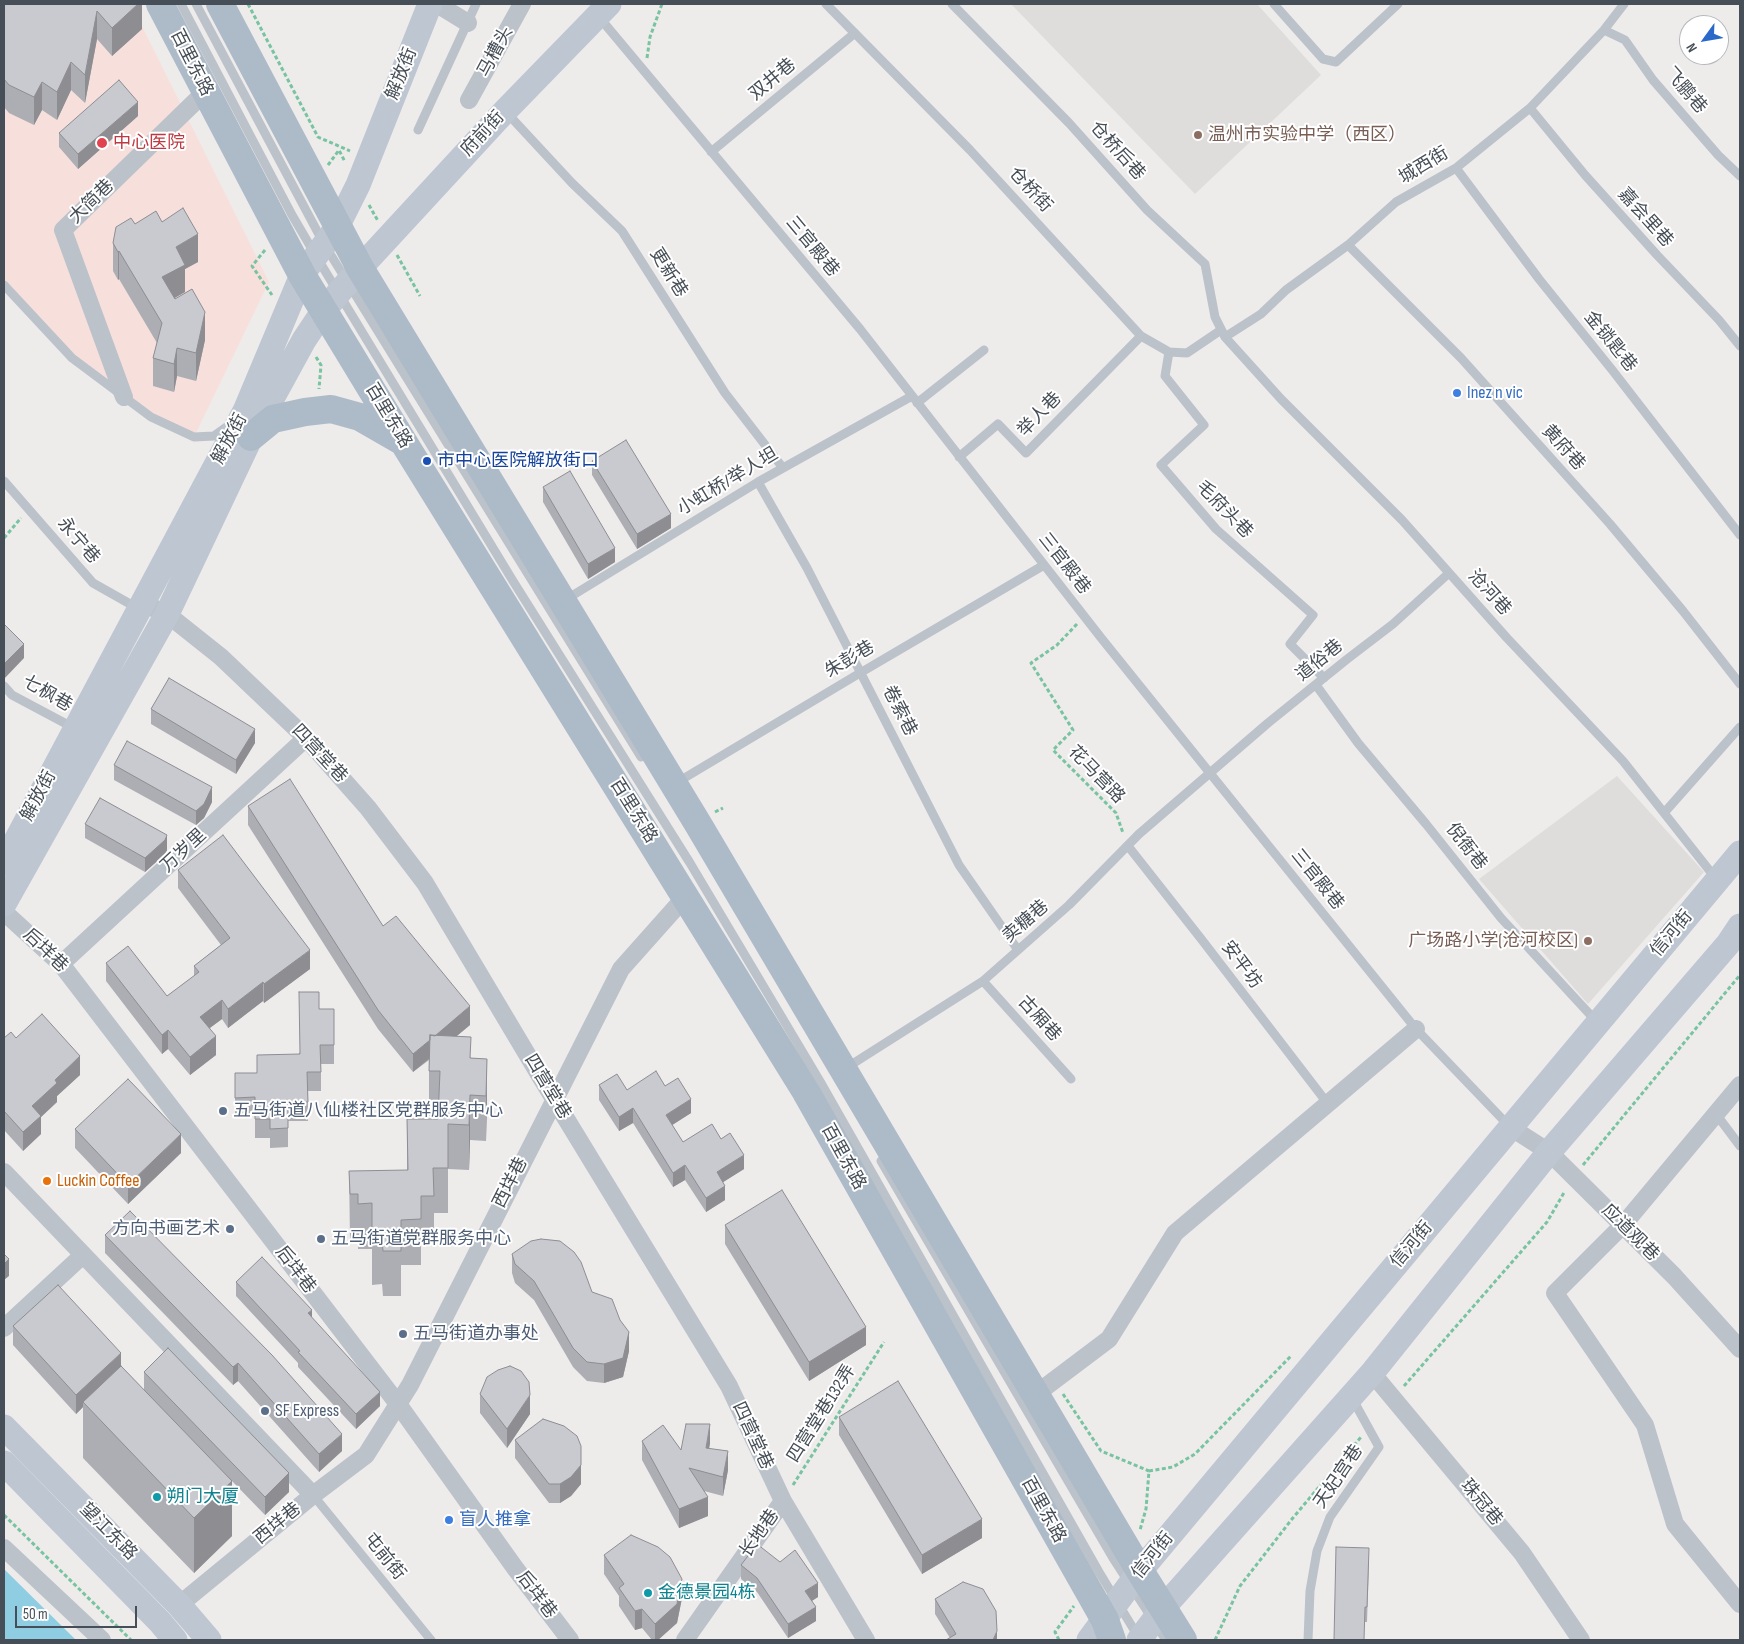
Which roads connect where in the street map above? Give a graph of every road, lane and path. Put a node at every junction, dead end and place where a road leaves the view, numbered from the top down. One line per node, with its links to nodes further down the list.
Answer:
1 (160, 4): 21 (main road, 百里东路)
2 (181, 4): 31 (lane)
3 (196, 4): 31 (lane)
4 (220, 4): 31 (main road, 百里东路)
5 (248, 4): 27 (path)
6 (430, 4): 27 (main road, 解放街)
7 (437, 4): 17 (street)
8 (476, 4): 17 (lane)
9 (522, 4): 22 (street, 马槽头)
10 (662, 4): 20 (path)
11 (826, 4): 19 (lane, 仓桥街)
12 (952, 4): 34 (lane, 仓桥后巷)
13 (1274, 4): 14 (lane)
14 (1398, 4)
15 (1624, 4): 18 (lane, 城西街)
16 (604, 10): 20 (lane, 三官殿巷); 24 (main road, 府前街)
17 (468, 23): 25 (lane)
18 (1604, 30): 23 (lane, 城西街); 29 (lane, 飞鹏巷)
19 (855, 34): 26 (lane, 双井巷); 35 (lane, 仓桥街)
20 (645, 73): 26 (lane, 三官殿巷)
21 (206, 92): 31 (main road, 百里东路); 39 (street, 大简巷)
22 (470, 100)
23 (1530, 108): 28 (lane, 城西街); 36 (lane, 嘉会里巷)
24 (505, 111): 33 (main road, 府前街); 44 (lane, 更新巷)
25 (418, 130)
26 (712, 152): 40 (lane, 三官殿巷)
27 (369, 159): 31 (main road, 解放街)
28 (1456, 168): 30 (lane, 城西街); 48 (lane, 金锁匙巷)
29 (1740, 176)
30 (1348, 245): 34 (lane, 城西街); 58 (lane, 黄府巷)
31 (320, 251): 33 (main road, 百里东路); 33 (main road, 百里东路); 41 (main road, 解放街)
32 (4, 285): 39 (lane)
33 (343, 288): 41 (main road, 解放街); 42 (main road, 百里东路); 52 (main road, 百里东路); 64 (lane); 113 (lane)
34 (1223, 334): 38 (lane); 51 (lane, 沧河巷)
35 (1141, 336): 38 (lane, 仓桥街); 43 (lane, 举人巷)
36 (1740, 346)
37 (984, 350): 40 (lane, 小虹桥/举人坦)
38 (1169, 352): 57 (lane, 毛府头巷)
39 (124, 397): 41 (lane)
40 (915, 400): 43 (lane, 三官殿巷); 44 (lane, 小虹桥/举人坦)
41 (246, 428): 42 (main road); 53 (main road, 解放街); 54 (main road, 解放街)
42 (404, 442): 72 (main road, 百里东路)
43 (959, 457): 50 (lane, 三官殿巷)
44 (783, 468): 46 (lane, 小虹桥/举人坦)
45 (4, 481): 47 (lane, 永宁巷)
46 (758, 482): 52 (lane, 小虹桥/举人坦); 56 (lane, 卷索巷)
47 (28, 508): 49 (path); 53 (lane, 永宁巷)
48 (1740, 535)
49 (4, 538)
50 (1044, 565): 55 (lane, 三官殿巷); 56 (lane, 朱彭巷)
51 (1449, 573): 57 (lane, 道俗巷); 67 (lane, 沧河巷)
52 (564, 601): 66 (main road, 百里东路)
53 (141, 606): 54 (street, 四营堂巷); 62 (main road, 解放街)
54 (166, 614): 63 (street, 四营堂巷); 73 (main road, 解放街)
55 (1084, 616): 65 (lane, 三官殿巷); 68 (path, 花马营路)
56 (860, 673): 66 (lane, 朱彭巷); 76 (lane, 卷索巷)
57 (1324, 678): 59 (lane, 道俗巷)
58 (1740, 684)
59 (1316, 685): 65 (lane, 道俗巷); 80 (lane, 倪衙巷)
60 (4, 686): 62 (lane, 七枫巷)
61 (1740, 727): 67 (lane)
62 (75, 729): 70 (main road, 解放街)
63 (306, 738): 77 (street, 万岁里); 85 (street, 四营堂巷)
64 (645, 763)
65 (1210, 774): 68 (lane, 卖糖巷); 81 (lane, 三官殿巷)
66 (674, 784): 82 (main road, 百里东路)
67 (1664, 813): 71 (lane, 沧河巷)
68 (1128, 846): 76 (lane, 卖糖巷); 86 (lane, 安平坊)
69 (1740, 853): 71 (main road, 信河街)
70 (4, 863)
71 (1718, 881): 80 (main road, 信河街)
72 (686, 896): 85 (street, 西垟巷); 113 (main road, 百里东路)
73 (4, 904)
74 (4, 912): 77 (street, 后垟巷)
75 (1736, 942): 91 (main road)
76 (1018, 950): 79 (lane, 卖糖巷)
77 (61, 964): 103 (street, 后垟巷)
78 (1740, 975): 93 (path)
79 (983, 981): 82 (lane, 卖糖巷); 83 (lane, 古厢巷)
80 (1598, 1023): 88 (main road, 信河街)
81 (1416, 1030): 86 (street); 88 (lane, 三官殿巷)
82 (844, 1069): 100 (main road, 百里东路)
83 (1071, 1079)
84 (1740, 1085): 87 (street)
85 (554, 1099): 103 (street, 西垟巷); 108 (street, 四营堂巷)
86 (1328, 1104): 100 (street)
87 (1716, 1114): 89 (lane); 94 (street)
88 (1510, 1127): 91 (street, 应道观巷); 113 (main road, 信河街)
89 (1740, 1146)
90 (876, 1152): 113 (lane)
91 (1549, 1152): 93 (street, 应道观巷); 99 (main road)
92 (4, 1172): 95 (street)
93 (1574, 1177): 94 (street, 应道观巷); 102 (path)
94 (1623, 1225): 98 (street, 应道观巷); 111 (street)
95 (83, 1255): 96 (street); 107 (street)
96 (4, 1328)
97 (884, 1342): 108 (path, 四营堂巷132弄)
98 (1740, 1350)
99 (1372, 1373): 101 (main road); 102 (street, 珠冠巷)
100 (1036, 1394): 113 (main road, 百里东路)
101 (1351, 1395): 105 (lane, 天妃宫巷); 114 (main road)
102 (1394, 1399): 126 (street, 珠冠巷)
103 (398, 1404): 107 (street, 西垟巷); 120 (street, 后垟巷)
104 (4, 1427): 112 (main road, 望江东路)
105 (1368, 1428): 124 (path); 125 (lane, 天妃宫巷)
106 (4, 1463): 117 (main road, 望江东路)
107 (313, 1495): 112 (street, 西垟巷); 119 (lane, 屯前街)
108 (783, 1501): 121 (street, 长地巷); 122 (street, 四营堂巷)
109 (4, 1515): 116 (path)
110 (4, 1548): 115 (street)
111 (1740, 1604)
112 (179, 1605): 118 (main road, 望江东路)
113 (1115, 1610): 114 (main road); 114 (lane)
114 (1150, 1631): 123 (main road)
115 (102, 1640)
116 (131, 1640)
117 (175, 1640)
118 (209, 1640)
119 (430, 1640)
120 (570, 1640)
121 (685, 1640)
122 (866, 1640)
123 (1183, 1640)
124 (1215, 1640)
125 (1308, 1640)
126 (1581, 1640)

